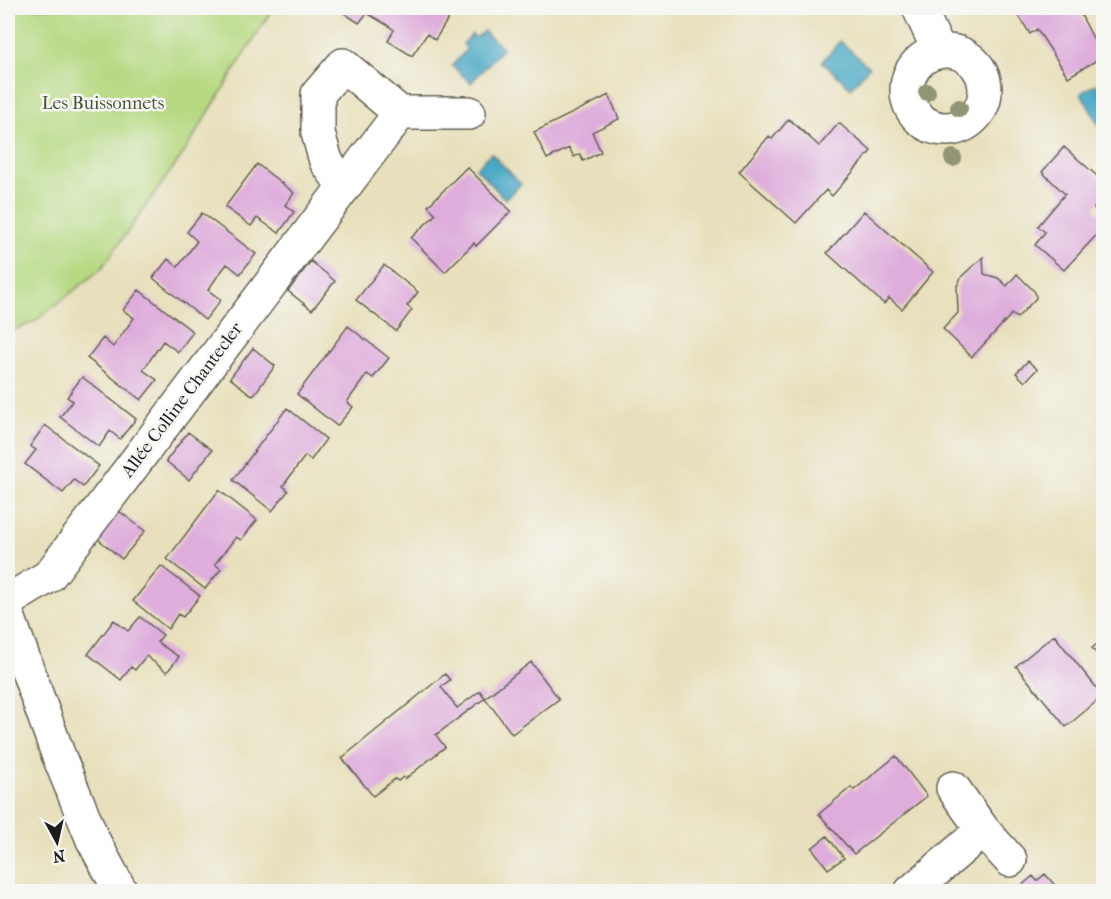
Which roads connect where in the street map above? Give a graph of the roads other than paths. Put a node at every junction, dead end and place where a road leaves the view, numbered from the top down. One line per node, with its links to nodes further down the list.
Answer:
1 (919, 8): 2 (street)
2 (939, 51)
3 (400, 113): 4 (street); 5 (street, Allée Colline Chantecler); 5 (street)
4 (469, 113)
5 (344, 186): 6 (street, Allée Colline Chantecler)
6 (8, 601)
7 (8, 616): 11 (street)
8 (953, 788): 9 (street)
9 (983, 830): 10 (street); 12 (street)
10 (1010, 860)
11 (121, 891)
12 (910, 891)

